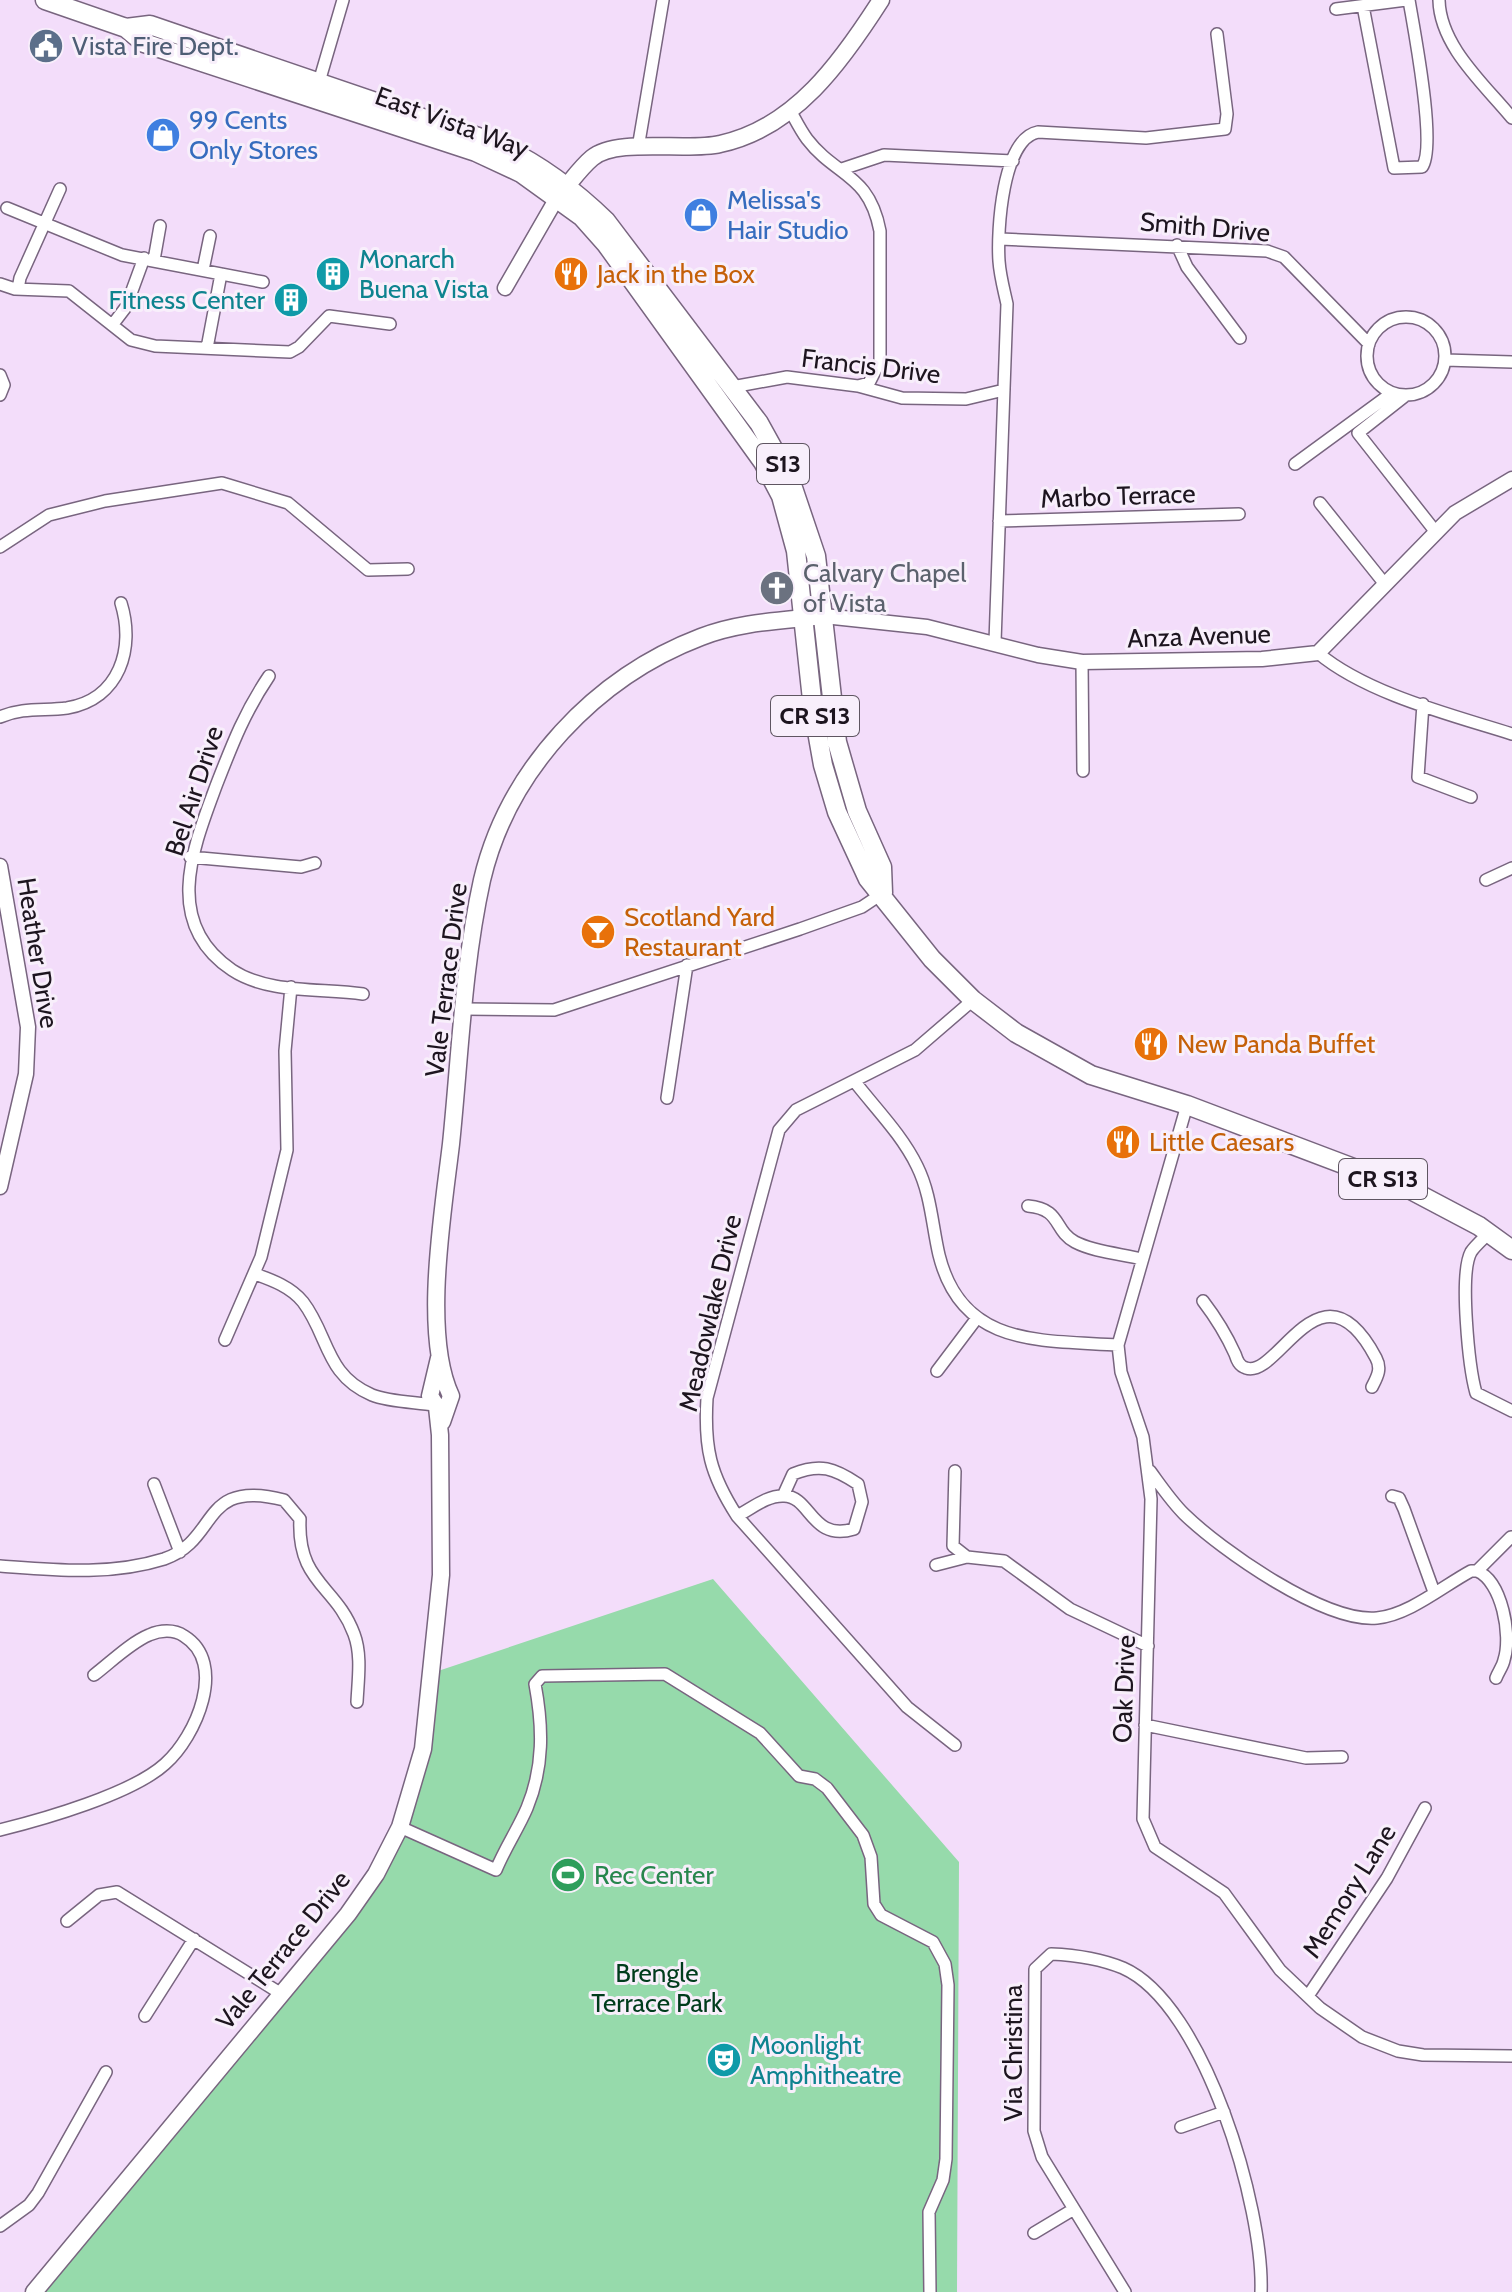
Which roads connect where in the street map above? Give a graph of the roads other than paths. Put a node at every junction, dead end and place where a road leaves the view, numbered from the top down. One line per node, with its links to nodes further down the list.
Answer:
1 (45, 0): 10 (main road, East Vista Way / CR S13)
2 (343, 0): 10 (street)
3 (663, 0): 13 (street)
4 (881, 0): 11 (main road)
5 (1408, 0): 7 (street); 7 (street)
6 (1439, 0): 12 (street)
7 (1363, 6): 8 (street)
8 (1336, 9)
9 (1217, 34): 14 (street)
10 (316, 91): 17 (main road, East Vista Way / CR S13); 17 (main road, East Vista Way / S13)
11 (791, 112): 13 (main road); 15 (street)
12 (1512, 118)
13 (638, 148): 17 (main road)
14 (1013, 161): 15 (street); 22 (street)
15 (842, 169): 40 (street)
16 (60, 189): 19 (street)
17 (563, 191): 29 (street); 38 (main road, East Vista Way / CR S13); 41 (main road, East Vista Way / S13)
18 (7, 208): 19 (street)
19 (44, 223): 24 (street); 30 (street)
20 (160, 226): 24 (street)
21 (210, 236): 25 (street)
22 (1000, 239): 23 (street, Smith Drive); 42 (street)
23 (1177, 245): 33 (street); 34 (street, Smith Drive)
24 (149, 259): 25 (street); 31 (street)
25 (203, 270): 26 (street)
26 (221, 274): 27 (street); 35 (street)
27 (263, 282)
28 (0, 284): 30 (street)
29 (505, 288)
30 (18, 289): 31 (street)
31 (113, 324): 35 (street)
32 (390, 324): 35 (street)
33 (1240, 338)
34 (1369, 344): 36 (street); 43 (street)
35 (207, 348)
36 (1445, 360): 37 (street); 45 (street)
37 (1512, 362)
38 (695, 367): 46 (main road); 58 (main road, East Vista Way / CR S13)
39 (0, 375): 44 (street)
40 (858, 386): 41 (street, Francis Drive); 42 (street, Francis Drive)
41 (732, 387): 46 (main road, East Vista Way / S13)
42 (1004, 390): 51 (street)
43 (1392, 393): 45 (street); 47 (street)
44 (0, 395)
45 (1405, 396): 52 (street)
46 (759, 423): 57 (main road, East Vista Way / S13)
47 (1295, 464)
48 (1512, 479): 52 (street)
49 (1320, 503): 55 (street)
50 (1239, 514): 51 (street, Marbo Terrace)
51 (999, 521): 59 (street)
52 (1435, 531): 55 (street)
53 (0, 547): 54 (street)
54 (408, 569)
55 (1384, 583): 60 (street)
56 (121, 603): 64 (street)
57 (824, 616): 58 (main road, Vale Terrace Drive); 59 (street, Anza Avenue); 73 (main road, East Vista Way / CR S13)
58 (804, 618): 73 (main road, East Vista Way / CR S13); 78 (main road, Vale Terrace Drive)
59 (995, 642): 61 (street, Anza Avenue)
60 (1318, 653): 61 (street, Anza Avenue); 63 (street)
61 (1082, 662): 66 (street)
62 (269, 676): 68 (street, Bel Air Drive)
63 (1423, 704): 65 (street); 67 (street)
64 (0, 717)
65 (1512, 734)
66 (1083, 771)
67 (1471, 797)
68 (190, 857): 69 (street); 75 (street, Bel Air Drive)
69 (315, 863)
70 (0, 866): 82 (street, Heather Drive)
71 (1512, 868): 72 (street)
72 (1486, 880)
73 (883, 893): 74 (street); 77 (main road, East Vista Way / CR S13)
74 (687, 965): 78 (street); 80 (street)
75 (291, 987): 76 (street, Bel Air Drive); 88 (street)
76 (363, 994)
77 (973, 1000): 79 (street, Meadowlake Drive); 81 (main road, East Vista Way / CR S13)
78 (465, 1009): 95 (main road, Vale Terrace Drive)
79 (855, 1082): 90 (street); 102 (street, Meadowlake Drive)
80 (667, 1098)
81 (1187, 1105): 85 (main road, East Vista Way / CR S13); 87 (street, Oak Drive)
82 (2, 1172): 83 (street, Heather Drive)
83 (0, 1187)
84 (1028, 1206): 87 (street)
85 (1489, 1233): 86 (main road, East Vista Way / CR S13); 96 (street)
86 (1512, 1250)
87 (1142, 1259): 92 (street, Oak Drive)
88 (255, 1274): 91 (street); 95 (street)
89 (1203, 1301): 94 (street)
90 (977, 1318): 92 (street); 93 (street)
91 (225, 1340)
92 (1118, 1345): 97 (street, Oak Drive)
93 (937, 1371)
94 (1372, 1387)
95 (437, 1398): 118 (main road, Vale Terrace Drive)
96 (1512, 1411)
97 (1150, 1470): 109 (street); 110 (street, Oak Drive)
98 (955, 1471): 105 (street)
99 (154, 1484): 104 (street)
100 (783, 1496): 100 (street); 102 (street)
101 (1392, 1496): 109 (street)
102 (737, 1516): 115 (street, Meadowlake Drive)
103 (1511, 1537): 108 (street)
104 (180, 1552): 107 (street); 113 (street)
105 (967, 1557): 106 (street); 110 (street)
106 (936, 1565)
107 (0, 1566)
108 (1477, 1571): 109 (street); 112 (street)
109 (1434, 1592)
110 (1148, 1646): 114 (street, Oak Drive)
111 (94, 1675): 119 (street)
112 (1496, 1678)
113 (357, 1702)
114 (1145, 1725): 116 (street); 123 (street, Oak Drive)
115 (955, 1745)
116 (1342, 1757)
117 (1425, 1808): 123 (street, Memory Lane)
118 (400, 1827): 122 (main road, Vale Terrace Drive); 133 (street)
119 (0, 1830)
120 (67, 1921): 121 (street)
121 (194, 1939): 122 (street); 124 (street)
122 (280, 1993): 132 (main road, Vale Terrace Drive)
123 (1308, 1996): 125 (street, Oak Drive)
124 (145, 2016)
125 (1512, 2056)
126 (106, 2072): 130 (street)
127 (1224, 2112): 128 (street); 129 (street, Via Christina); 135 (street, Via Christina)
128 (1181, 2127)
129 (1074, 2209): 131 (street); 134 (street, Via Christina)
130 (0, 2226)
131 (1034, 2233)
132 (34, 2292)
133 (930, 2292)
134 (1125, 2292)
135 (1261, 2292)

